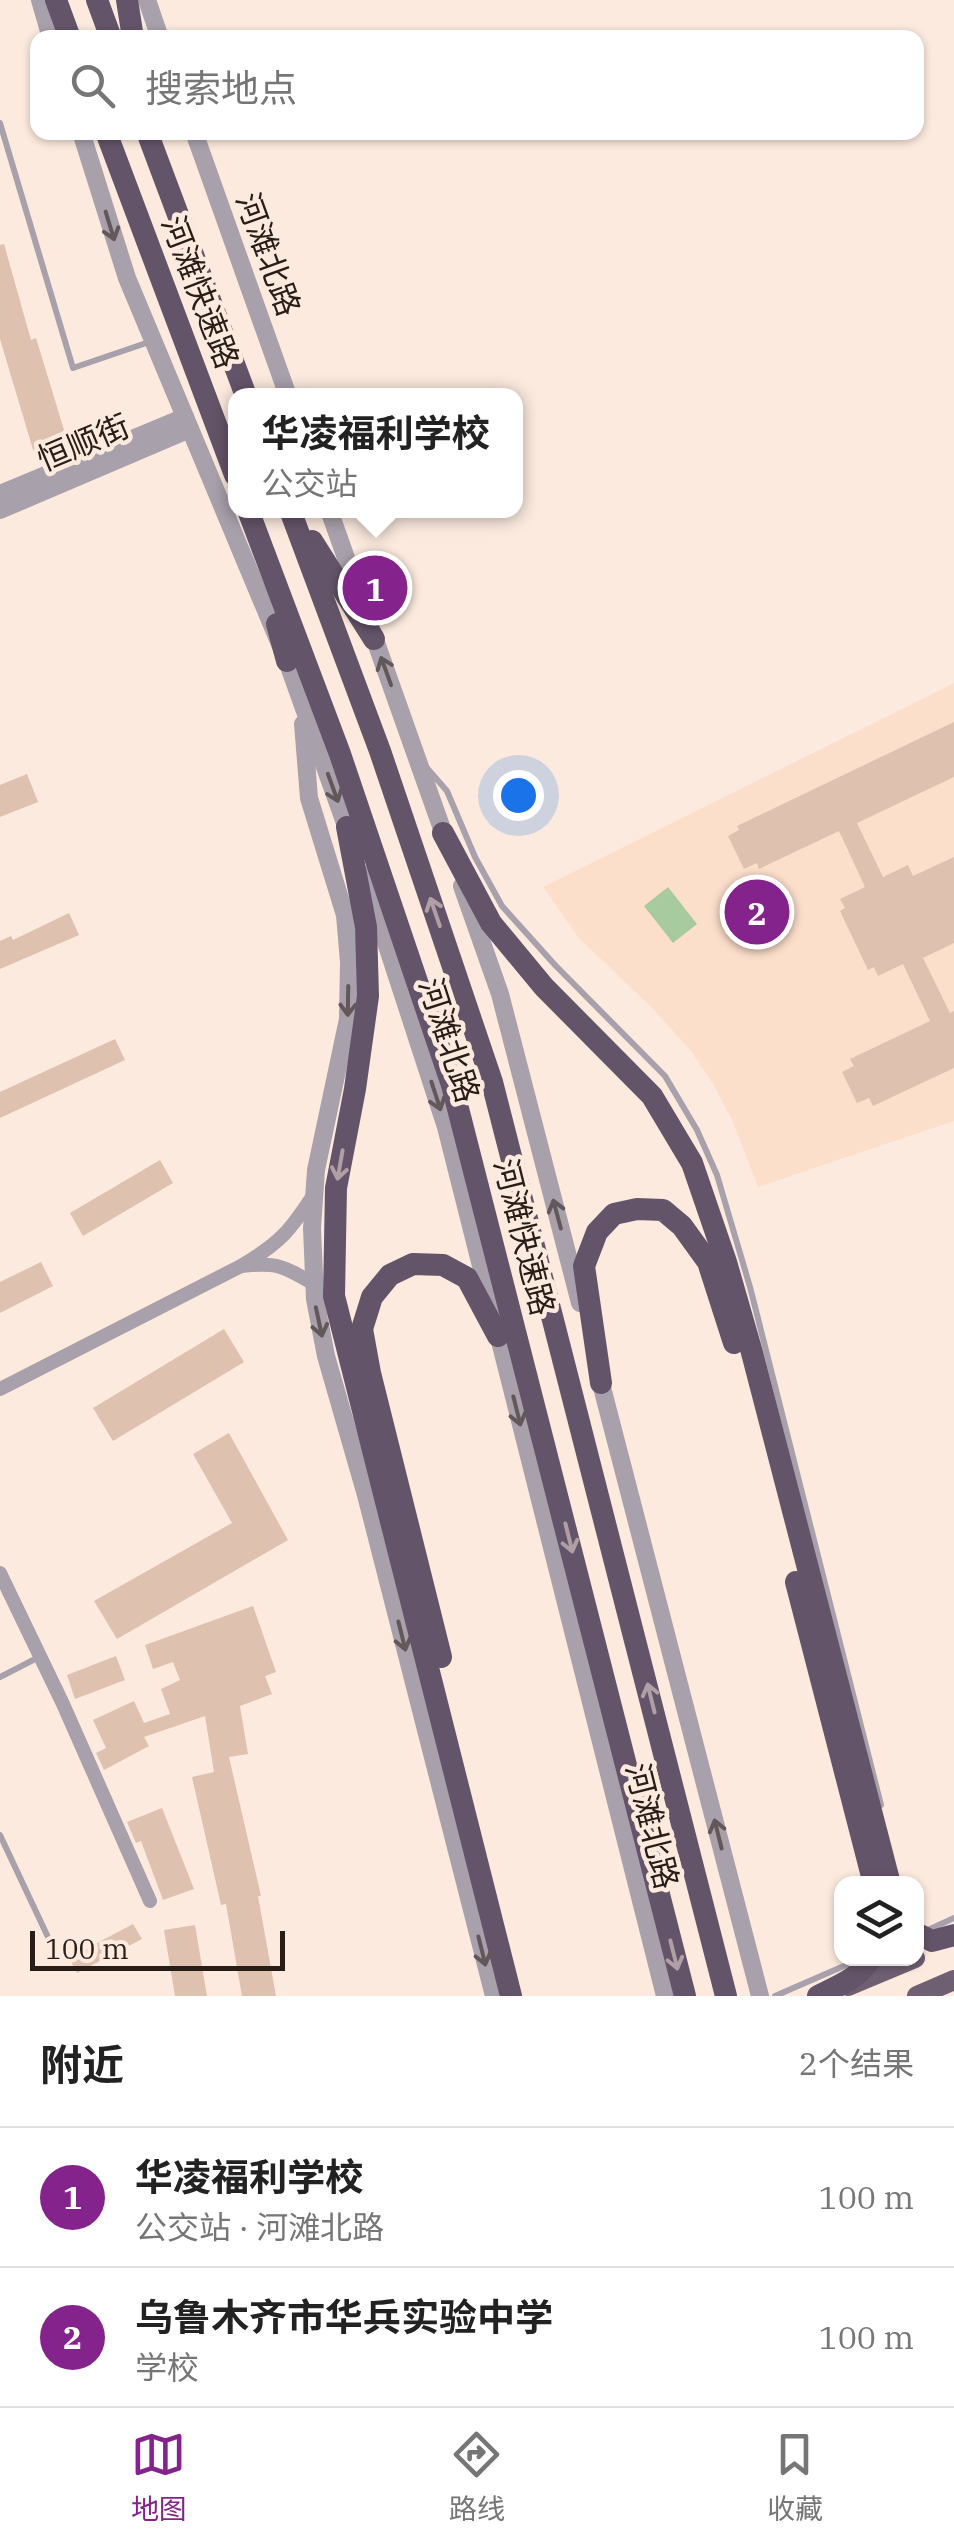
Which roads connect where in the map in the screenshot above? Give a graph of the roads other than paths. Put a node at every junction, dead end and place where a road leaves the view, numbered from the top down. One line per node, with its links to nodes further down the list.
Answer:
1 (40, 0): 6 (street)
2 (56, 0): 7 (highway)
3 (97, 0): 8 (highway)
4 (128, 0): 9 (highway)
5 (147, 0): 10 (street)
6 (49, 30)
7 (67, 30)
8 (109, 30)
9 (132, 30)
10 (157, 30)
11 (0, 123): 16 (lane)
12 (84, 140): 16 (street, 河滩北路, one-way to 16)
13 (109, 140): 20 (highway, 河滩快速路)
14 (150, 140): 17 (highway, 河滩快速路)
15 (197, 140): 18 (street, 河滩北路)
16 (153, 341): 19 (street, 河滩北路)
17 (243, 388)
18 (285, 388)
19 (188, 423): 21 (street, 恒顺街); 22 (street, 恒顺街); 29 (street, 河滩北路)
20 (228, 457)
21 (0, 494)
22 (0, 510)
23 (248, 518): 29 (highway)
24 (249, 518): 64 (highway, 河滩快速路, one-way to 64)
25 (294, 518): 65 (highway, 河滩快速路, one-way to 25)
26 (296, 518): 28 (highway)
27 (331, 518): 28 (street, 河滩北路)
28 (374, 640): 31 (street, 河滩北路, one-way to 28)
29 (287, 661): 30 (street, 河滩北路)
30 (301, 699): 32 (street, 河滩北路, one-way to 32); 34 (street, one-way to 34)
31 (414, 752): 33 (street, 河滩北路); 45 (lane)
32 (347, 827): 37 (street, 河滩北路, one-way to 37); 41 (highway, one-way to 41)
33 (443, 833): 38 (highway); 39 (street, 河滩北路, one-way to 33)
34 (314, 1193): 35 (street); 36 (street)
35 (241, 1266): 36 (street); 40 (street)
36 (314, 1284): 60 (street, one-way to 60)
37 (498, 1336): 41 (highway); 63 (street, 河滩北路, one-way to 63)
38 (742, 1346): 39 (highway); 47 (highway); 48 (highway)
39 (601, 1383): 66 (street, 河滩北路, one-way to 39)
40 (0, 1389)
41 (376, 1430): 61 (highway); 62 (highway)
42 (0, 1573): 43 (street)
43 (40, 1657): 44 (lane); 49 (street)
44 (0, 1677)
45 (882, 1806)
46 (0, 1835): 54 (lane)
47 (872, 1876)
48 (888, 1876)
49 (150, 1901)
50 (954, 1918): 51 (lane)
51 (924, 1931)
52 (924, 1934): 53 (highway, bridge)
53 (954, 1939): 55 (main road)
54 (56, 1952)
55 (924, 1954)
56 (843, 1966): 67 (lane)
57 (867, 1966): 68 (highway)
58 (896, 1966): 68 (main road)
59 (954, 1980): 69 (main road)
60 (494, 1996)
61 (511, 1996)
62 (523, 1996)
63 (666, 1996)
64 (685, 1996)
65 (726, 1996)
66 (760, 1996)
67 (774, 1996)
68 (821, 1996)
69 (917, 1996)

